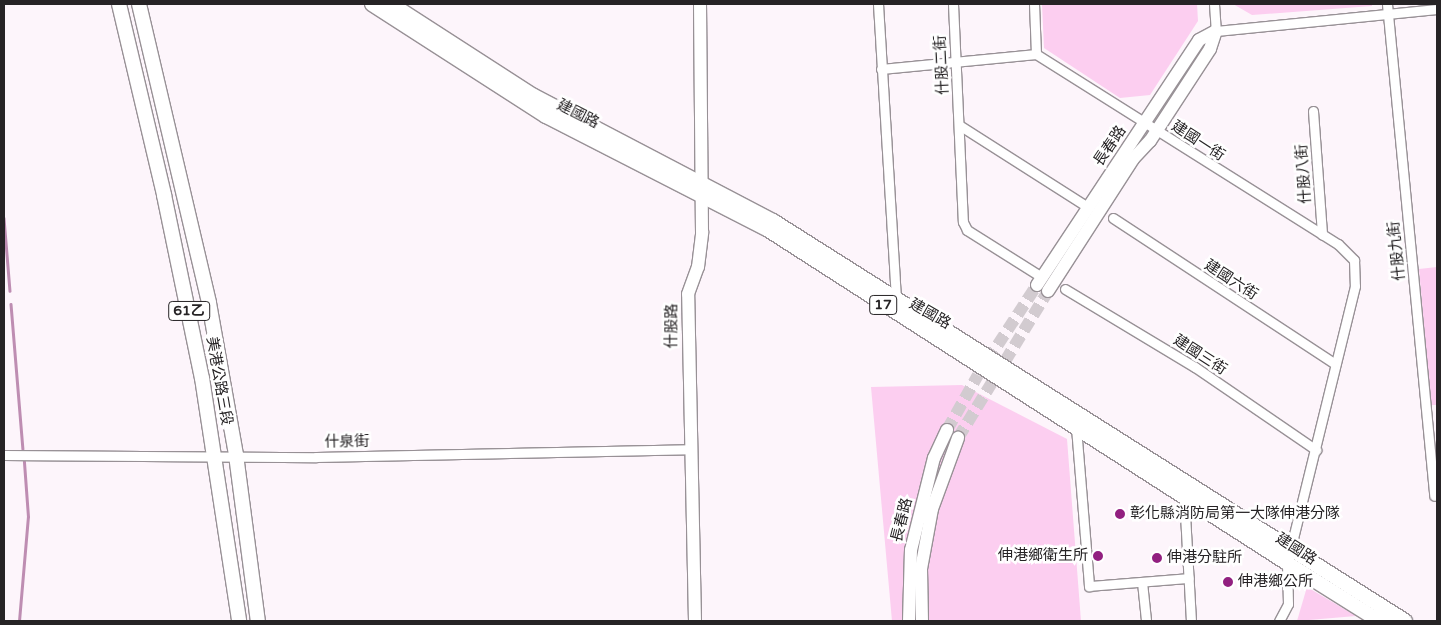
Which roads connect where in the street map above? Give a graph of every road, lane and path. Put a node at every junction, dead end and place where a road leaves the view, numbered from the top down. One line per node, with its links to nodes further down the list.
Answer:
1 (119, 4): 33 (main road, 美港公路三段 / 61乙)
2 (139, 4): 34 (main road, 美港公路三段 / 61乙)
3 (372, 4): 21 (main road, 建國路 / 17)
4 (391, 4): 21 (main road, 建國路 / 17)
5 (700, 4): 21 (street, 什股路)
6 (878, 4): 16 (street)
7 (953, 4): 15 (street, 什股二街)
8 (1034, 4): 14 (street)
9 (1214, 4): 13 (street)
10 (1387, 4): 12 (street, 什股九街)
11 (1437, 9): 12 (street, 長春路)
12 (1388, 14): 13 (street, 長春路); 36 (street, 什股九街)
13 (1216, 31): 18 (street, 長春路); 20 (street, 長春路)
14 (1036, 54): 15 (street); 18 (street, 建國一街)
15 (956, 61): 16 (street); 19 (street, 什股二街)
16 (881, 69): 27 (street)
17 (1313, 111): 24 (street, 什股八街)
18 (1144, 123): 20 (street, 建國一街); 25 (street, 長春路)
19 (959, 126): 22 (street); 25 (street)
20 (1156, 130): 24 (street, 建國一街); 25 (street, 長春路)
21 (702, 188): 27 (main road, 建國路 / 17); 29 (main road, 建國路 / 17); 30 (street, 什股路)
22 (1083, 204)
23 (1113, 218): 28 (street, 建國六街)
24 (1322, 235): 28 (street, 建國一街)
25 (1041, 283)
26 (1065, 289): 31 (street, 建國三街)
27 (896, 299): 37 (main road, 建國路 / 17)
28 (1335, 364): 31 (street, 建國一街)
29 (1076, 427): 35 (main road, 建國路 / 17); 39 (street)
30 (690, 449): 34 (street, 什泉街); 42 (street, 什股路)
31 (1316, 450): 37 (street, 建國一街)
32 (4, 455): 33 (street, 什泉街)
33 (216, 455): 34 (street, 什泉街); 40 (main road, 美港公路三段 / 61乙)
34 (236, 455): 41 (main road, 美港公路三段 / 61乙)
35 (1184, 496): 37 (main road, 建國路 / 17); 38 (street)
36 (1434, 496)
37 (1290, 557): 47 (street, 建國一街); 48 (main road, 建國路 / 17); 49 (main road, 建國路 / 17)
38 (1189, 578): 39 (street); 46 (street)
39 (1142, 582): 45 (street)
40 (239, 621)
41 (258, 621)
42 (695, 621)
43 (910, 621): 44 (street, 長春路)
44 (922, 621)
45 (1146, 621)
46 (1191, 621)
47 (1279, 621)
48 (1386, 621)
49 (1405, 621)

